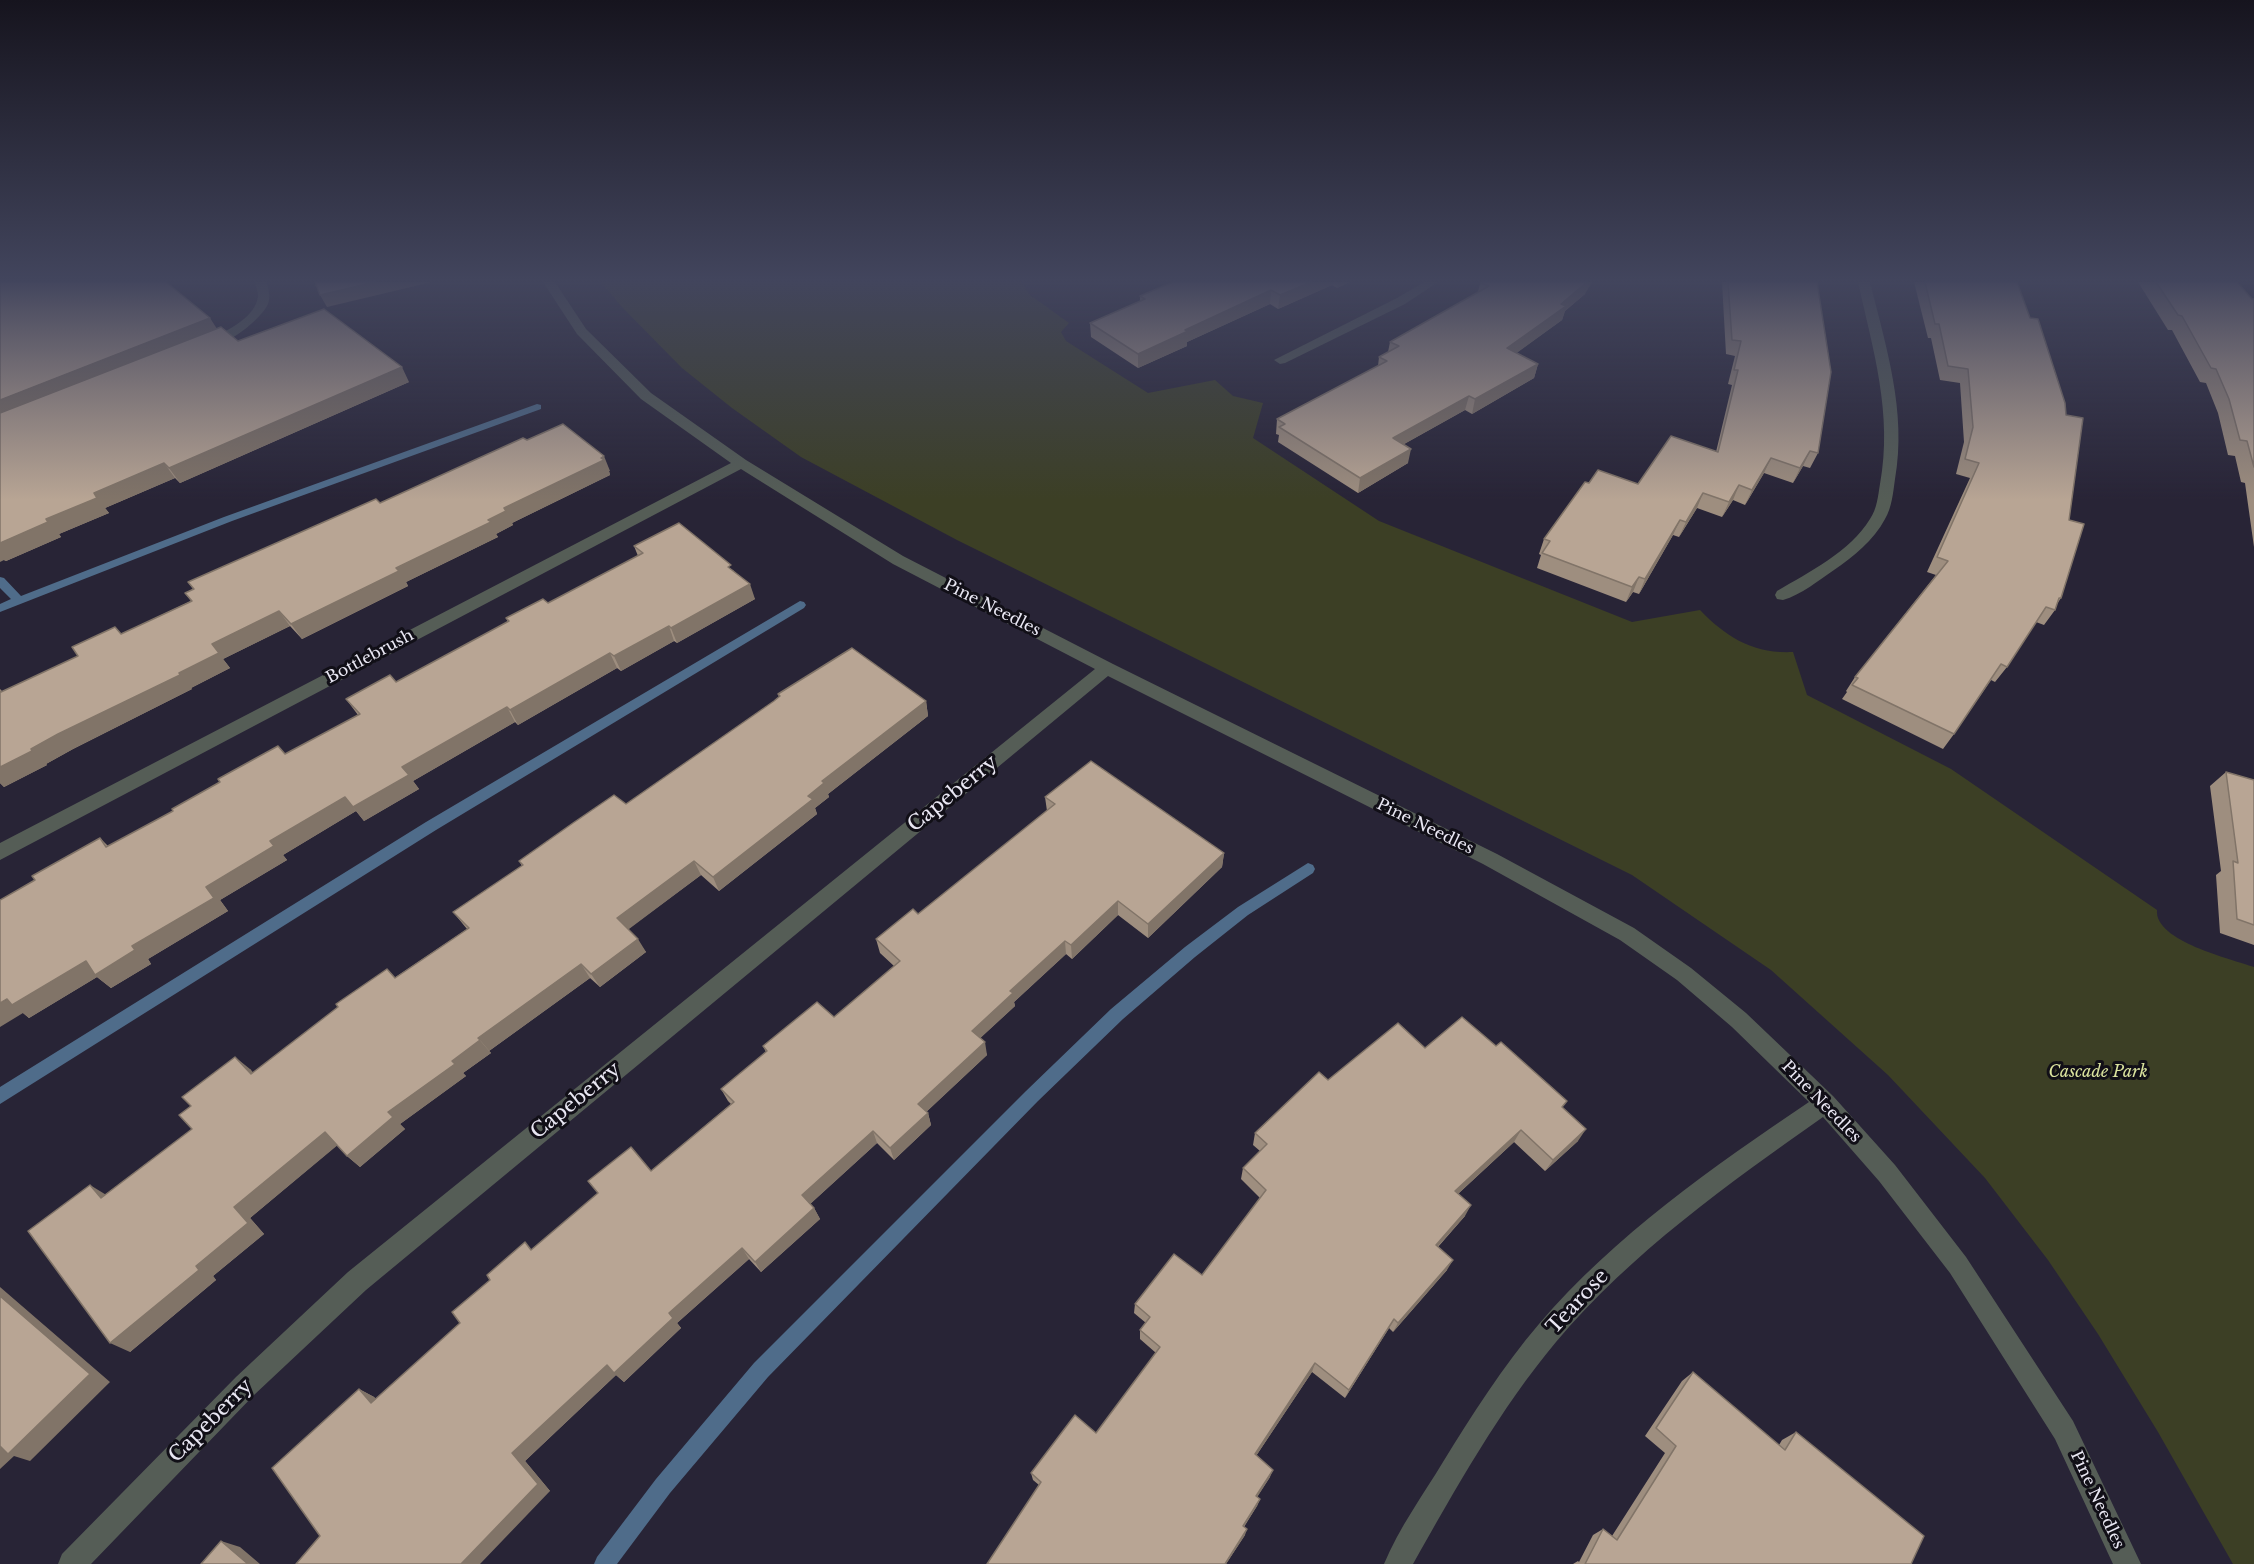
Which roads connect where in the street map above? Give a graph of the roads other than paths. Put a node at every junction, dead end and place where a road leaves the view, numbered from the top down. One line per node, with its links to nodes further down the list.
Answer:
1 (604, 355): 5 (street, Pine Needles)
2 (1290, 355): 4 (street)
3 (1880, 355): 6 (street)
4 (1280, 360)
5 (741, 463): 7 (street, Pine Needles); 8 (street, Bottlebrush)
6 (1783, 594)
7 (1107, 668): 9 (street, Pine Needles); 10 (street, Capeberry)
8 (0, 852)
9 (1825, 1103): 11 (street, Tearose); 12 (street, Pine Needles)
10 (72, 1564)
11 (1398, 1564)
12 (2127, 1564)

